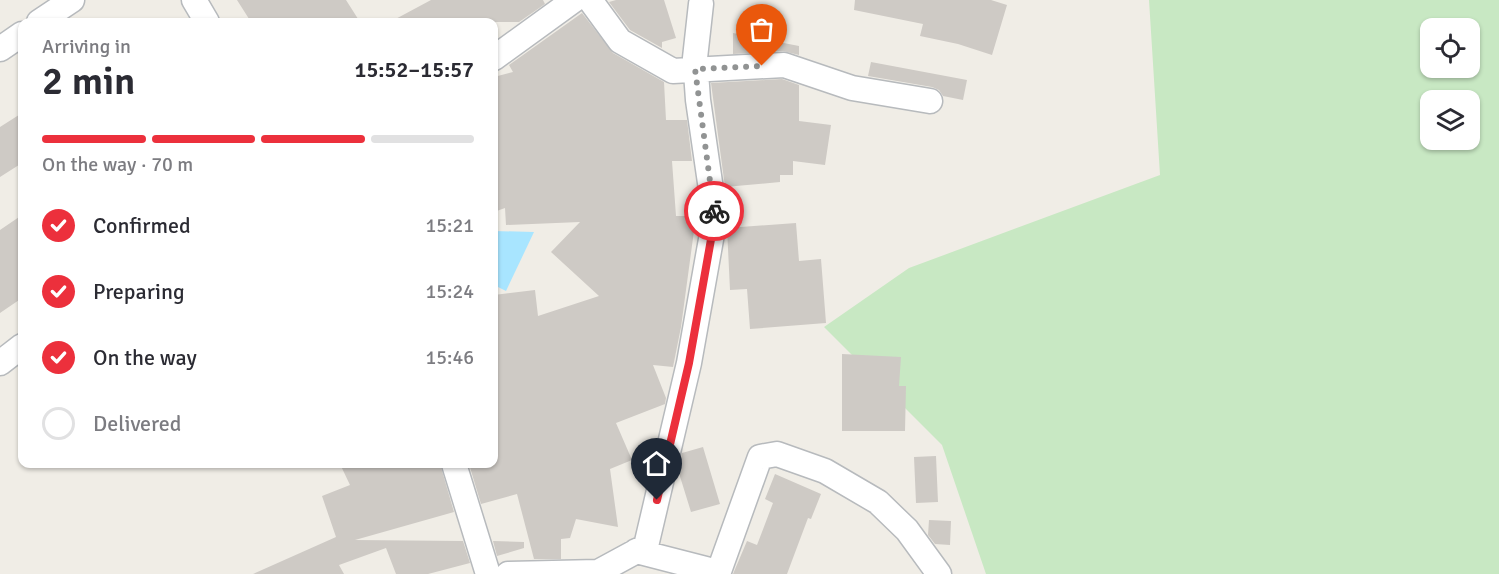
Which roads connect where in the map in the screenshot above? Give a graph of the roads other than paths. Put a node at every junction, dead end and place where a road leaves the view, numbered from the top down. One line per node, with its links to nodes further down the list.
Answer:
1 (72, 0): 6 (street)
2 (194, 0): 7 (street)
3 (574, 0): 10 (street)
4 (590, 0): 11 (street)
5 (700, 4): 11 (street)
6 (45, 18)
7 (205, 18)
8 (18, 37): 9 (street)
9 (0, 49)
10 (498, 55)
11 (695, 69): 12 (street); 16 (street)
12 (930, 102)
13 (18, 349): 14 (street)
14 (0, 363)
15 (455, 468): 17 (street)
16 (624, 562): 18 (street); 19 (street)
17 (488, 574)
18 (508, 574)
19 (717, 574): 20 (street)
20 (939, 574)

